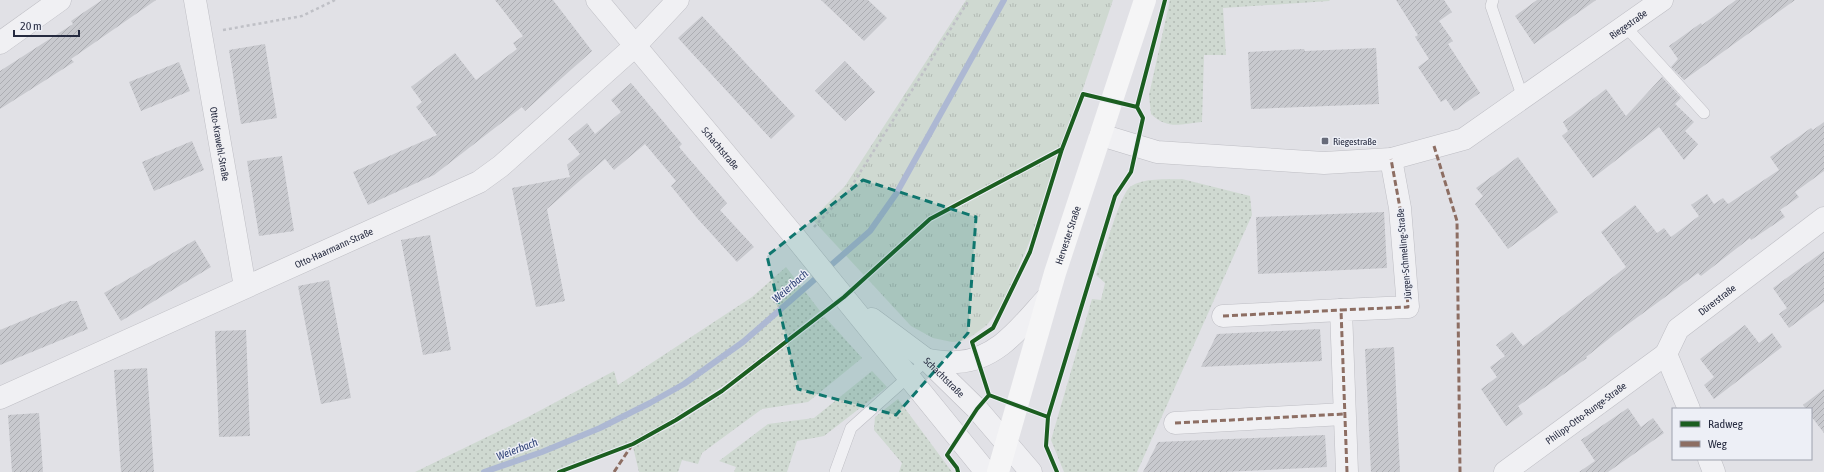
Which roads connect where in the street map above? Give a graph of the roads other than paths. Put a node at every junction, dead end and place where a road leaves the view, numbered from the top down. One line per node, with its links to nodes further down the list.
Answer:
1 (60, 0): 9 (street)
2 (195, 0): 16 (street, Otto-Krawehl-Straße)
3 (597, 0): 10 (street, Schachtstraße)
4 (678, 0): 10 (street, Otto-Haarmann-Straße)
5 (1145, 0): 13 (main road, Hervester Straße)
6 (1494, 0): 11 (lane)
7 (1662, 0): 8 (street, Riegestraße)
8 (1625, 26): 11 (street, Riegestraße); 12 (lane)
9 (0, 43)
10 (635, 46): 16 (street, Otto-Haarmann-Straße); 17 (street, Schachtstraße)
11 (1523, 98): 14 (street, Riegestraße)
12 (1704, 113)
13 (1101, 135): 14 (street, Riegestraße); 18 (main road, Hervester Straße)
14 (1391, 159): 19 (street, Jürgen-Schmeling-Straße)
15 (1824, 218): 21 (street, Dürerstraße)
16 (245, 287): 24 (street, Otto-Haarmann-Straße)
17 (839, 291): 22 (street, Schachtstraße); 23 (street, Schachtstraße)
18 (1047, 298): 22 (street); 28 (main road, Hervester Straße)
19 (1341, 310): 20 (street, Jürgen-Schmeling-Straße); 26 (street)
20 (1223, 316)
21 (1666, 354): 25 (street); 35 (street, Philipp-Otto-Runge-Straße)
22 (927, 360): 23 (lane); 28 (street, Schachtstraße)
23 (909, 377): 30 (lane); 31 (street, Schachtstraße)
24 (0, 398)
25 (1688, 408)
26 (1344, 414): 27 (street); 34 (street)
27 (1175, 423)
28 (1006, 443): 32 (main road, Hervester Straße); 33 (street, Schachtstraße)
29 (1709, 460): 36 (street)
30 (835, 472)
31 (986, 472)
32 (998, 472)
33 (1031, 472)
34 (1347, 472)
35 (1505, 472)
36 (1714, 472)

